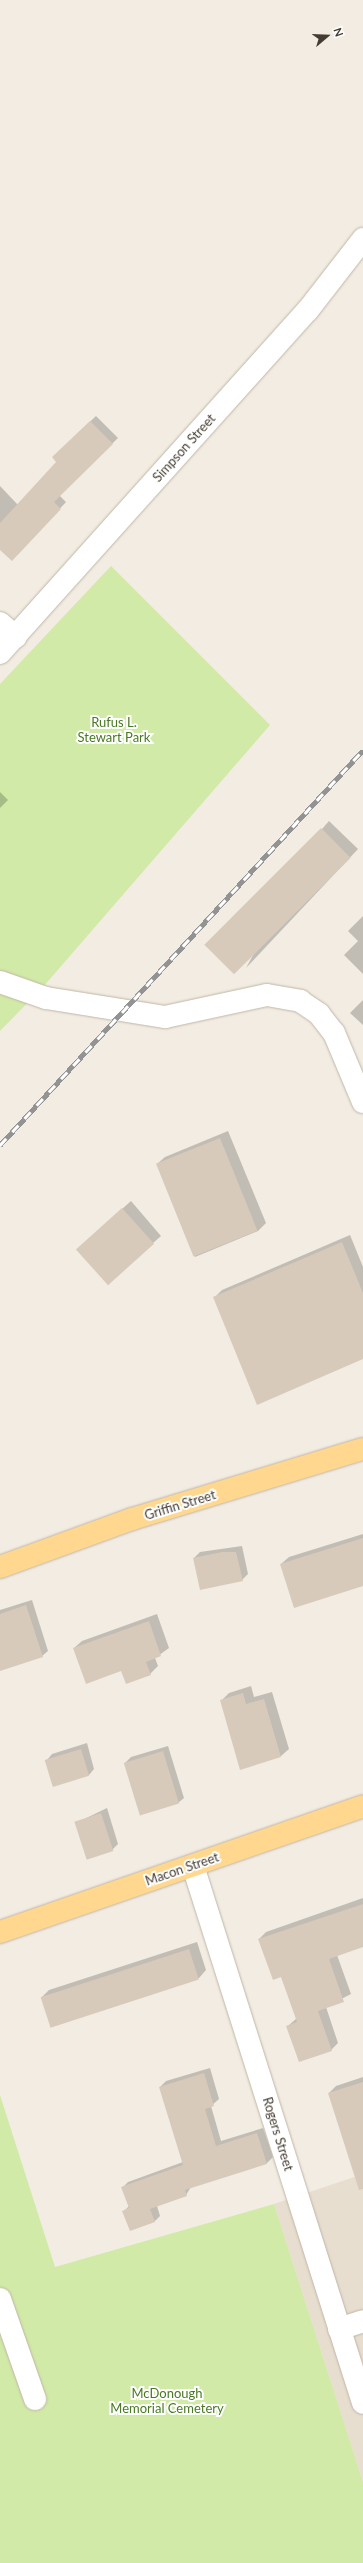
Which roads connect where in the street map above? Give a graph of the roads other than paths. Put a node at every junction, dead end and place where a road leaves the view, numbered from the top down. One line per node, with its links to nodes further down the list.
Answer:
1 (363, 239): 2 (street, Simpson Street)
2 (8, 630): 3 (street, Simpson Street)
3 (0, 653)
4 (0, 982): 5 (street)
5 (363, 1102)
6 (363, 1449): 7 (main road, Griffin Street)
7 (0, 1567)
8 (363, 1806): 9 (main road, Macon Street)
9 (192, 1866): 10 (main road, Macon Street); 13 (street, Rogers Street)
10 (0, 1932)
11 (0, 2299): 14 (street)
12 (363, 2322): 13 (street)
13 (339, 2329): 15 (street, Rogers Street)
14 (35, 2400)
15 (363, 2403)

